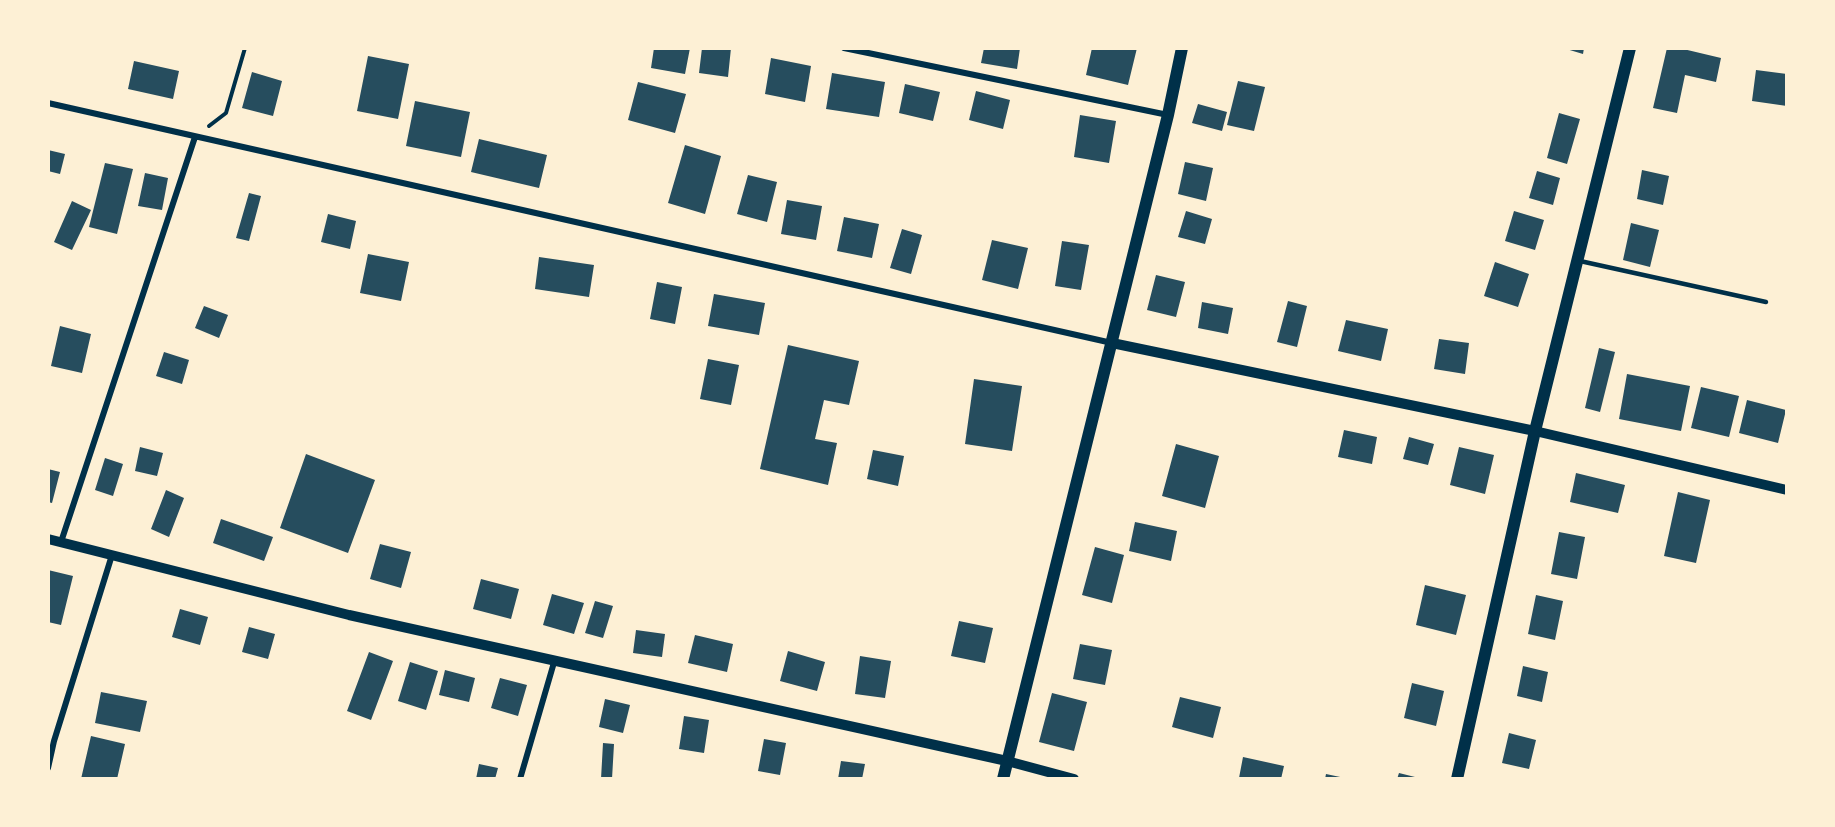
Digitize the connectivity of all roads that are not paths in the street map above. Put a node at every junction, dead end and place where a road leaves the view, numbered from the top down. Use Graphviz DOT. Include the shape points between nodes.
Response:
graph roads {
  1 [pos="844,48"];
  2 [pos="1182,48"];
  3 [pos="1630,48"];
  4 [pos="48,103"];
  5 [pos="1168,115"];
  6 [pos="195,136"];
  7 [pos="1577,261"];
  8 [pos="1766,302"];
  9 [pos="1112,343"];
  10 [pos="1534,431"];
  11 [pos="1787,490"];
  12 [pos="48,539"];
  13 [pos="61,542"];
  14 [pos="112,555"];
  15 [pos="555,659"];
  16 [pos="1007,761"];
  17 [pos="48,768"];
  18 [pos="520,779"];
  19 [pos="1003,779"];
  20 [pos="1074,779"];
  21 [pos="1457,779"];
  1 -- 5 [label="street"];
  2 -- 5 [label="main road"];
  3 -- 7 [label="main road"];
  4 -- 6 [label="street"];
  5 -- 9 [label="main road"];
  6 -- 9 [label="street"];
  6 -- 13 [label="street"];
  7 -- 8 [label="lane"];
  7 -- 10 [label="main road"];
  9 -- 10 [label="street"];
  9 -- 16 [label="main road"];
  10 -- 11 [label="street"];
  10 -- 21 [label="main road"];
  12 -- 13 [label="street"];
  13 -- 14 [label="street"];
  14 -- 15 [label="street" via="349,615"];
  14 -- 17 [label="street"];
  15 -- 16 [label="street"];
  15 -- 18 [label="street"];
  16 -- 19 [label="main road"];
  16 -- 20 [label="street"];
}
